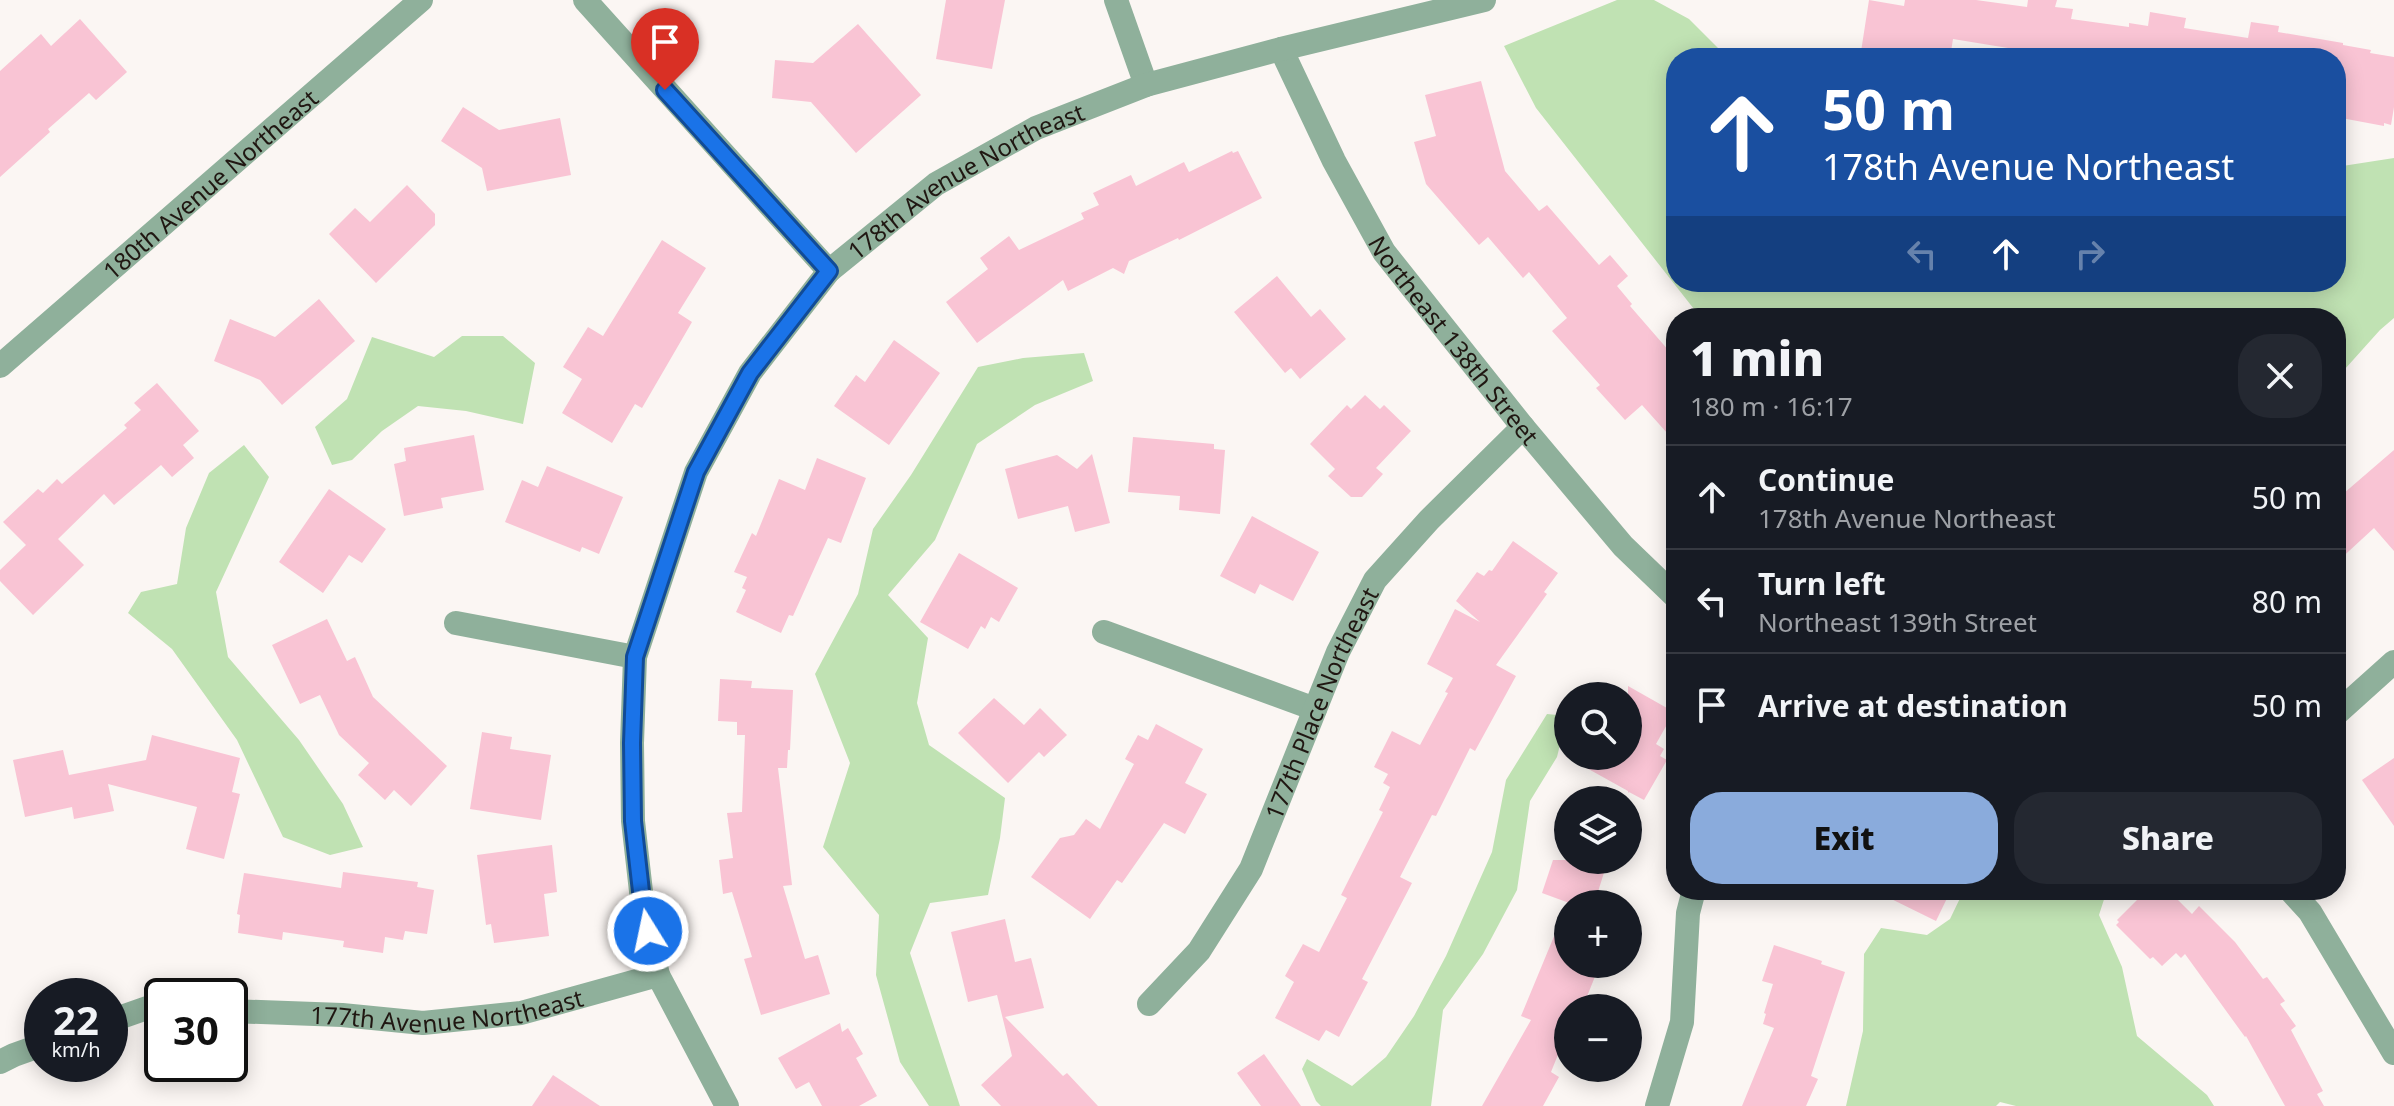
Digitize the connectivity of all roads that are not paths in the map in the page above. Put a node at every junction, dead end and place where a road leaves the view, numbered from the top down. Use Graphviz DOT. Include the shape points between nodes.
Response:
graph roads {
  1 [pos="421,0"];
  2 [pos="585,0"];
  3 [pos="1116,0"];
  4 [pos="1484,0"];
  5 [pos="1281,49"];
  6 [pos="1146,85"];
  7 [pos="829,271"];
  8 [pos="0,366"];
  9 [pos="1523,427"];
  10 [pos="1666,587"];
  11 [pos="456,623"];
  12 [pos="1104,632"];
  13 [pos="635,657"];
  14 [pos="2394,662"];
  15 [pos="2346,705"];
  16 [pos="1315,709"];
  17 [pos="1691,900"];
  18 [pos="2299,900"];
  19 [pos="658,975"];
  20 [pos="1149,1004"];
  21 [pos="248,1012"];
  22 [pos="24,1051"];
  23 [pos="2394,1053"];
  24 [pos="0,1062"];
  25 [pos="727,1106"];
  26 [pos="1657,1106"];
  1 -- 8 [label="street, 180th Avenue Northeast"];
  2 -- 7 [label="street"];
  3 -- 6 [label="street"];
  4 -- 5 [label="street, 178th Avenue Northeast"];
  5 -- 6 [label="street, 178th Avenue Northeast"];
  5 -- 9 [label="street, Northeast 138th Street" via="1384,252"];
  6 -- 7 [label="street, 178th Avenue Northeast" via="1036,128 936,184"];
  7 -- 13 [label="street, 178th Avenue Northeast" via="750,373 696,472"];
  9 -- 10 [label="street, Northeast 138th Street" via="1623,546"];
  9 -- 16 [label="street, 177th Place Northeast" via="1375,580"];
  11 -- 13 [label="street"];
  12 -- 16 [label="street"];
  13 -- 19 [label="street, 178th Avenue Northeast" via="633,821 643,909"];
  14 -- 15 [label="street"];
  16 -- 20 [label="street, 177th Place Northeast" via="1251,869 1199,951"];
  17 -- 26 [label="street" via="1682,1022"];
  18 -- 23 [label="street"];
  19 -- 21 [label="street, 177th Avenue Northeast" via="521,1013 423,1023"];
  19 -- 25 [label="street, 178th Avenue Northeast"];
  22 -- 24 [label="street"];
}
